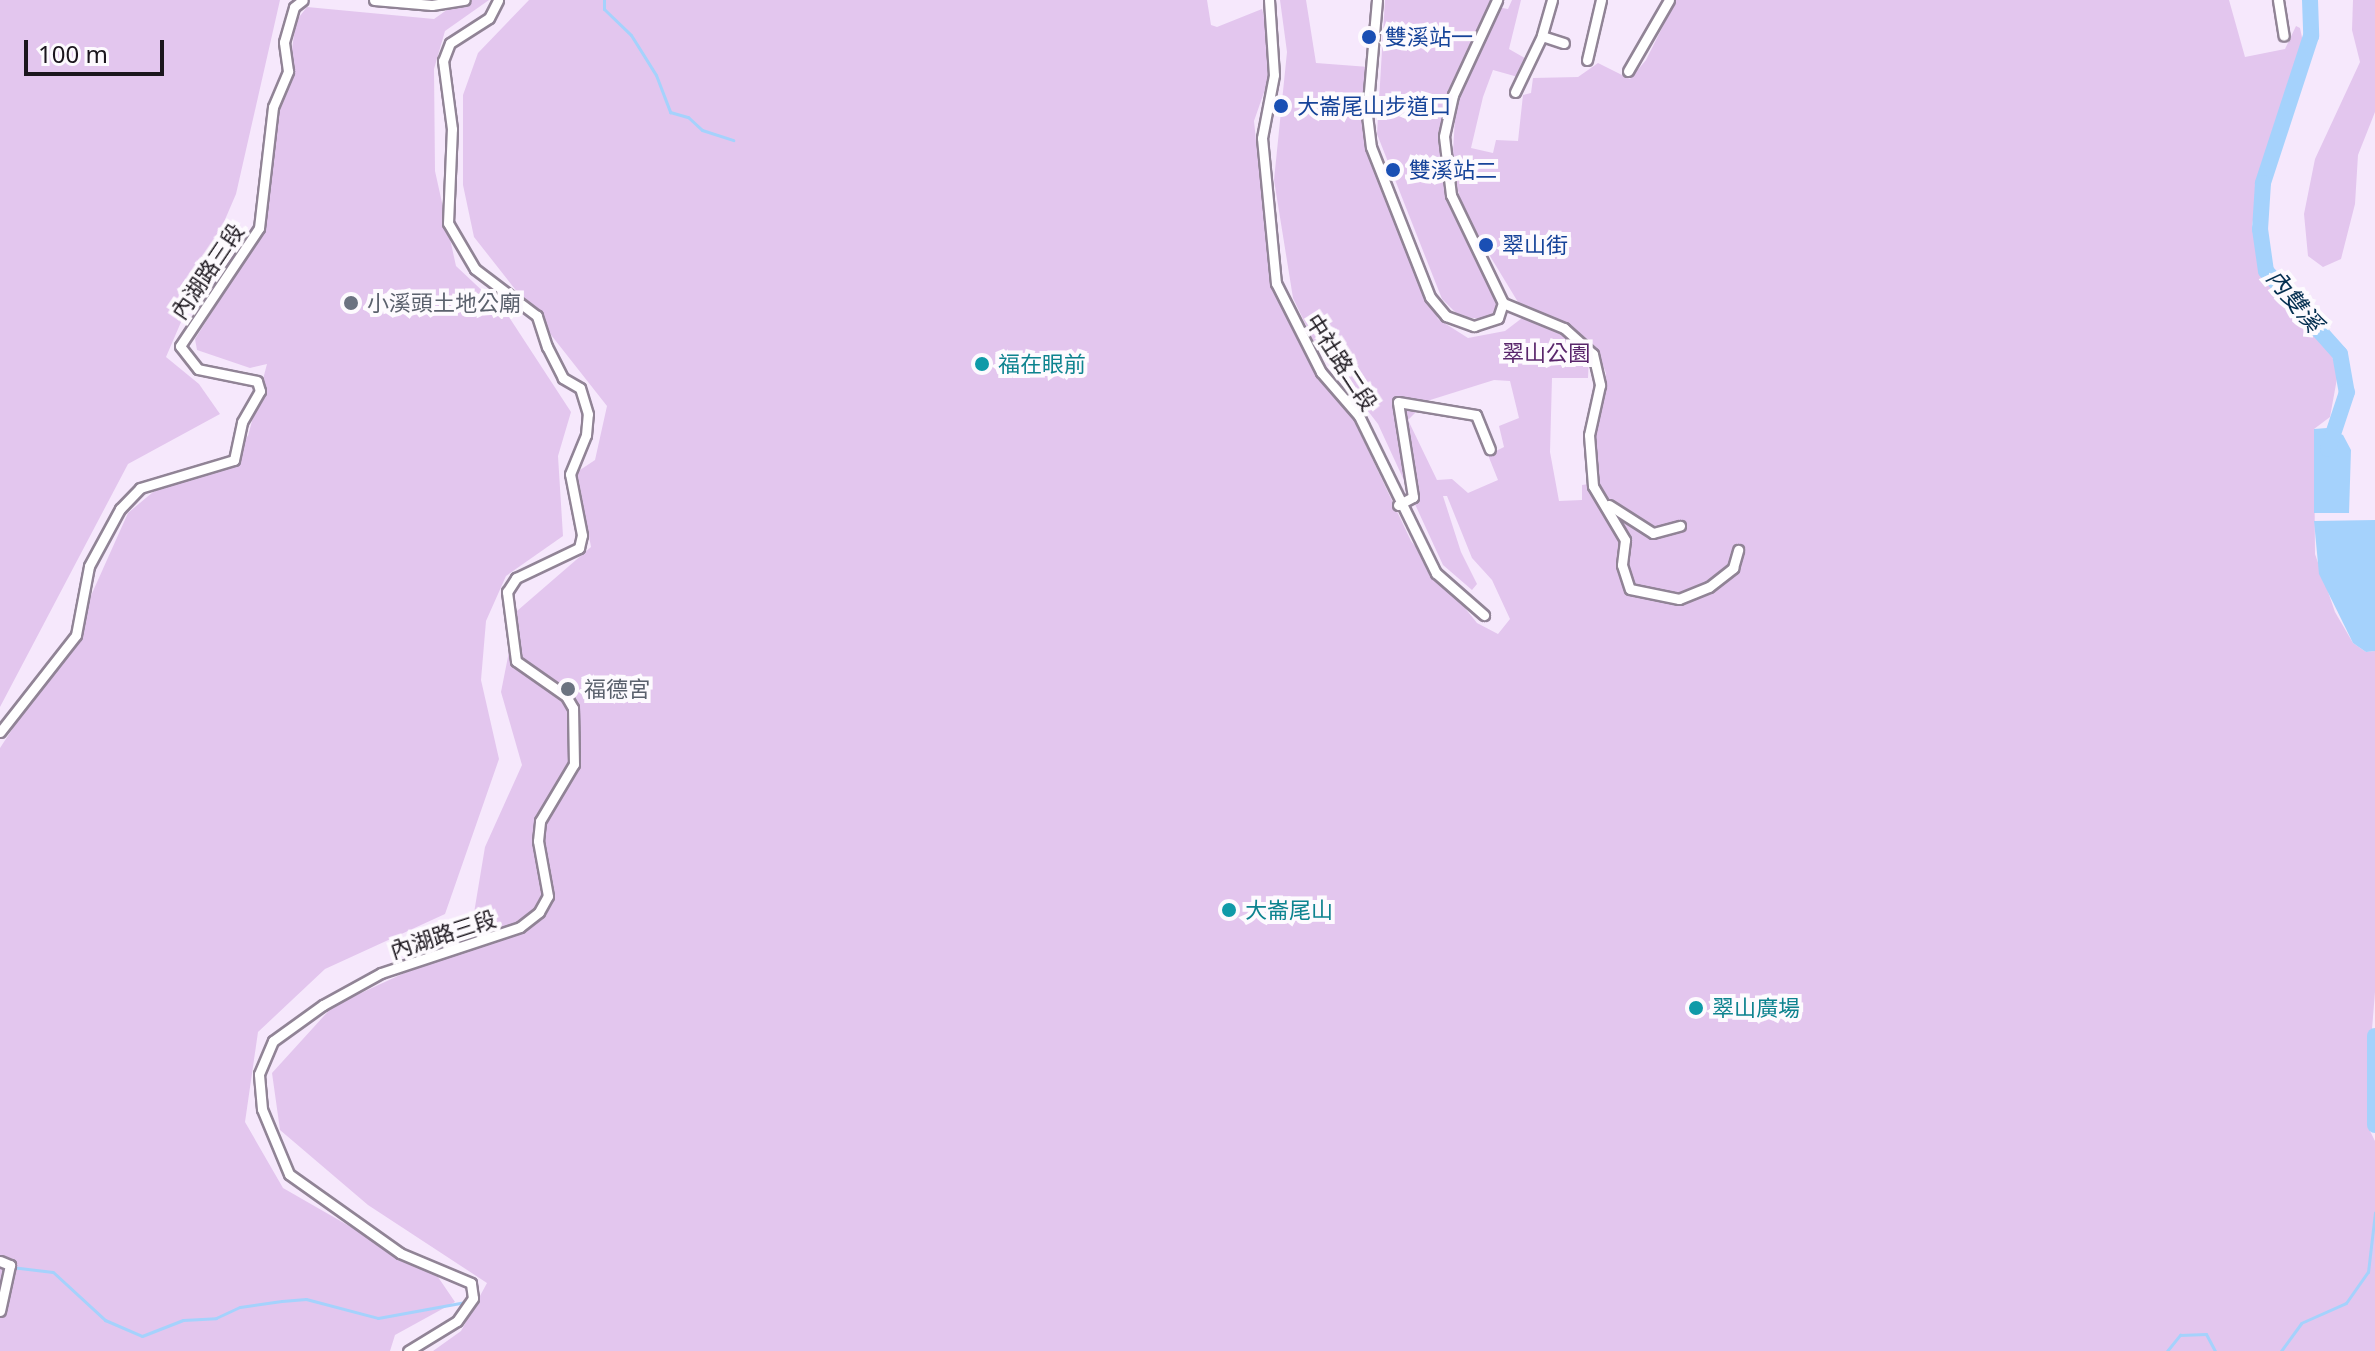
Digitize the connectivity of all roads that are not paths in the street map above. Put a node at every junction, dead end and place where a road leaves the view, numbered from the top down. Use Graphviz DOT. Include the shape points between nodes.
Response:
graph roads {
  1 [pos="303,0"];
  2 [pos="374,0"];
  3 [pos="465,0"];
  4 [pos="498,0"];
  5 [pos="1269,0"];
  6 [pos="1377,0"];
  7 [pos="1497,0"];
  8 [pos="1552,0"];
  9 [pos="1601,0"];
  10 [pos="1669,0"];
  11 [pos="2278,0"];
  12 [pos="1542,36"];
  13 [pos="2284,36"];
  14 [pos="1564,43"];
  15 [pos="1587,60"];
  16 [pos="1628,71"];
  17 [pos="1515,92"];
  18 [pos="1503,303"];
  19 [pos="1490,449"];
  20 [pos="1603,500"];
  21 [pos="1398,505"];
  22 [pos="1680,526"];
  23 [pos="1738,550"];
  24 [pos="1484,615"];
  25 [pos="0,732"];
  26 [pos="0,1261"];
  27 [pos="0,1311"];
  28 [pos="408,1351"];
  1 -- 25 [label="street, 內湖路三段" via="294,7 284,42 288,71 273,107 259,228 180,346 198,369 257,381 260,391 242,422 234,460 140,488 120,509 89,566 76,635"];
  2 -- 3 [label="street" via="432,5"];
  4 -- 28 [label="street, 內湖路三段" via="489,18 450,43 443,61 452,129 448,223 475,269 537,316 552,357 563,378 580,388 588,414 586,435 570,474 582,535 579,548 516,578 507,592 516,661 566,696 573,708 574,764 540,821 538,841 548,896 539,912 520,927 381,973 323,1005 273,1041 259,1074 262,1109 289,1174 400,1253 471,1283 473,1298 457,1321"];
  5 -- 21 [label="street, 中社路二段" via="1276,49 1262,138 1276,283 1321,372 1359,416"];
  6 -- 18 [label="street" via="1367,132 1430,297 1446,316 1474,326 1498,318"];
  7 -- 18 [label="street" via="1453,95 1444,151 1451,195"];
  8 -- 12 [label="street"];
  9 -- 15 [label="street"];
  10 -- 16 [label="street"];
  11 -- 13 [label="street"];
  12 -- 14 [label="street"];
  12 -- 17 [label="street"];
  18 -- 20 [label="street" via="1564,328 1593,354 1600,385 1589,435 1593,486"];
  19 -- 21 [label="street" via="1476,415 1398,402 1413,497"];
  20 -- 22 [label="street" via="1653,533"];
  20 -- 23 [label="street" via="1625,540 1622,565 1630,589 1679,599 1709,587 1733,568"];
  21 -- 24 [label="street, 中社路二段" via="1436,573"];
  26 -- 27 [label="street" via="10,1265"];
}
